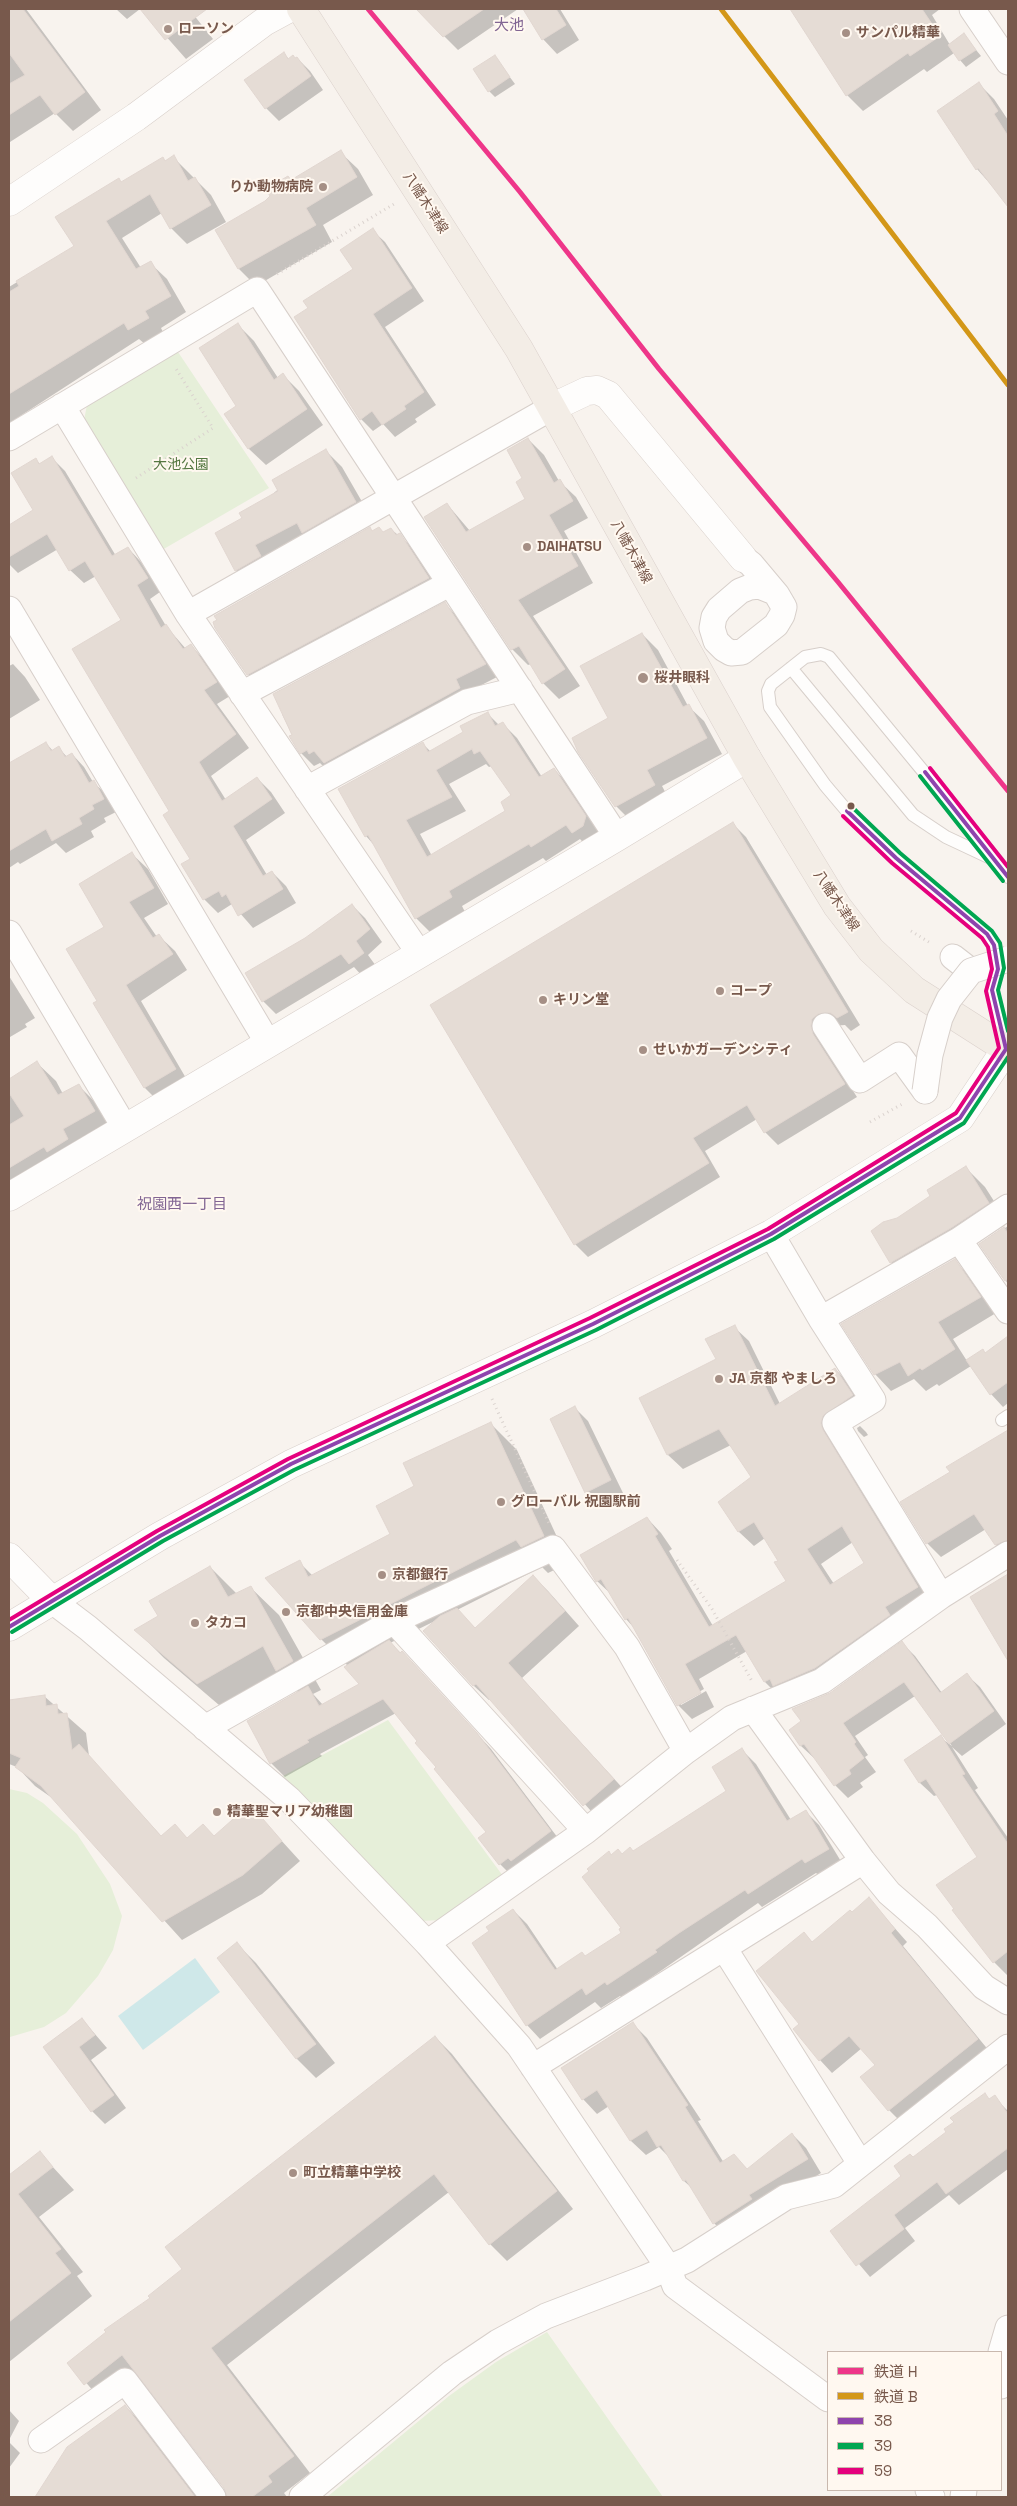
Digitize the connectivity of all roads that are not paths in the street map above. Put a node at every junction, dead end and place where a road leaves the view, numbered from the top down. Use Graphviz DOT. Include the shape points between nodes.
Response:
graph roads {
  1 [pos="288,9"];
  2 [pos="301,9"];
  3 [pos="972,9"];
  4 [pos="1007,58"];
  5 [pos="9,202"];
  6 [pos="62,406"];
  7 [pos="551,408"];
  8 [pos="9,438"];
  9 [pos="393,498"];
  10 [pos="743,558"];
  11 [pos="449,584"];
  12 [pos="740,591"];
  13 [pos="774,592"];
  14 [pos="9,609"];
  15 [pos="188,614"];
  16 [pos="16,640"];
  17 [pos="792,668"];
  18 [pos="520,689"];
  19 [pos="242,694"];
  20 [pos="747,758"];
  21 [pos="306,788"];
  22 [pos="617,837"];
  23 [pos="998,862"];
  24 [pos="1008,877"];
  25 [pos="9,933"];
  26 [pos="419,953"];
  27 [pos="1008,959"];
  28 [pos="825,1026"];
  29 [pos="268,1044"];
  30 [pos="1008,1048"];
  31 [pos="125,1128"];
  32 [pos="9,1197"];
  33 [pos="1008,1208"];
  34 [pos="771,1234"];
  35 [pos="959,1240"];
  36 [pos="1008,1311"];
  37 [pos="821,1319"];
  38 [pos="1008,1554"];
  39 [pos="9,1557"];
  40 [pos="941,1596"];
  41 [pos="51,1600"];
  42 [pos="394,1622"];
  43 [pos="9,1627"];
  44 [pos="758,1706"];
  45 [pos="205,1728"];
  46 [pos="686,1751"];
  47 [pos="586,1831"];
  48 [pos="863,1861"];
  49 [pos="427,1943"];
  50 [pos="724,1948"];
  51 [pos="1008,2002"];
  52 [pos="1008,2047"];
  53 [pos="533,2067"];
  54 [pos="860,2164"];
  55 [pos="668,2267"];
  56 [pos="1008,2328"];
  57 [pos="1001,2351"];
  58 [pos="1002,2363"];
  59 [pos="1004,2386"];
  60 [pos="827,2398"];
  61 [pos="42,2440"];
  62 [pos="212,2497"];
  63 [pos="302,2497"];
  1 -- 5 [label="street" via="264,22 136,117"];
  2 -- 7 [label="main road, 八幡木津線" via="519,350"];
  3 -- 4 [label="street"];
  6 -- 8 [label="street"];
  6 -- 9 [label="street" via="257,290"];
  6 -- 15 [label="street"];
  7 -- 9 [label="street"];
  7 -- 10 [label="street" via="587,391 597,390 608,395"];
  7 -- 20 [label="main road, 八幡木津線"];
  9 -- 11 [label="street"];
  9 -- 15 [label="street"];
  10 -- 12 [label="street"];
  10 -- 13 [label="street"];
  11 -- 18 [label="street"];
  11 -- 19 [label="street"];
  12 -- 13 [label="street" via="759,586"];
  12 -- 13 [label="street" via="720,609 712,628 716,641 731,653 742,652 776,624 784,607"];
  14 -- 16 [label="street"];
  15 -- 19 [label="street"];
  16 -- 29 [label="street"];
  17 -- 23 [label="lane" via="913,815 946,837"];
  17 -- 23 [label="lane" via="812,654 821,654 836,663"];
  17 -- 30 [label="lane" via="771,684 770,707 824,785 896,858 987,934 994,945 998,969 992,990"];
  18 -- 21 [label="street" via="467,702"];
  18 -- 22 [label="street"];
  19 -- 21 [label="street"];
  20 -- 22 [label="street"];
  20 -- 30 [label="main road, 八幡木津線" via="837,906 871,950 914,990"];
  21 -- 26 [label="street"];
  22 -- 26 [label="street"];
  23 -- 24 [label="lane"];
  25 -- 31 [label="street"];
  26 -- 29 [label="street"];
  27 -- 28 [label="street, bridge" via="962,964 949,999 931,1028 925,1091 899,1055 860,1080"];
  29 -- 31 [label="street"];
  30 -- 34 [label="street" via="960,1118"];
  31 -- 32 [label="street"];
  33 -- 35 [label="street"];
  34 -- 37 [label="street"];
  34 -- 41 [label="street" via="593,1324 291,1464"];
  35 -- 36 [label="street"];
  35 -- 37 [label="street"];
  37 -- 40 [label="street" via="873,1400 835,1423"];
  38 -- 40 [label="street"];
  39 -- 41 [label="street"];
  40 -- 44 [label="street" via="822,1681"];
  41 -- 43 [label="street"];
  41 -- 45 [label="street"];
  42 -- 45 [label="street"];
  42 -- 46 [label="street" via="553,1548 627,1647"];
  42 -- 47 [label="street"];
  44 -- 46 [label="street" via="732,1718"];
  44 -- 48 [label="street"];
  45 -- 49 [label="street" via="289,1799"];
  46 -- 47 [label="street"];
  47 -- 49 [label="street"];
  48 -- 50 [label="street"];
  48 -- 51 [label="street" via="889,1893 927,1926 984,1987"];
  49 -- 53 [label="street" via="519,2046"];
  50 -- 53 [label="street"];
  50 -- 54 [label="street"];
  52 -- 54 [label="street"];
  53 -- 55 [label="street"];
  54 -- 55 [label="street" via="834,2185 786,2197 687,2260"];
  55 -- 60 [label="street" via="675,2286"];
  55 -- 63 [label="street" via="546,2316 498,2342 446,2378"];
  56 -- 57 [label="street"];
  58 -- 59 [label="street"];
  61 -- 62 [label="street" via="125,2381"];
}
